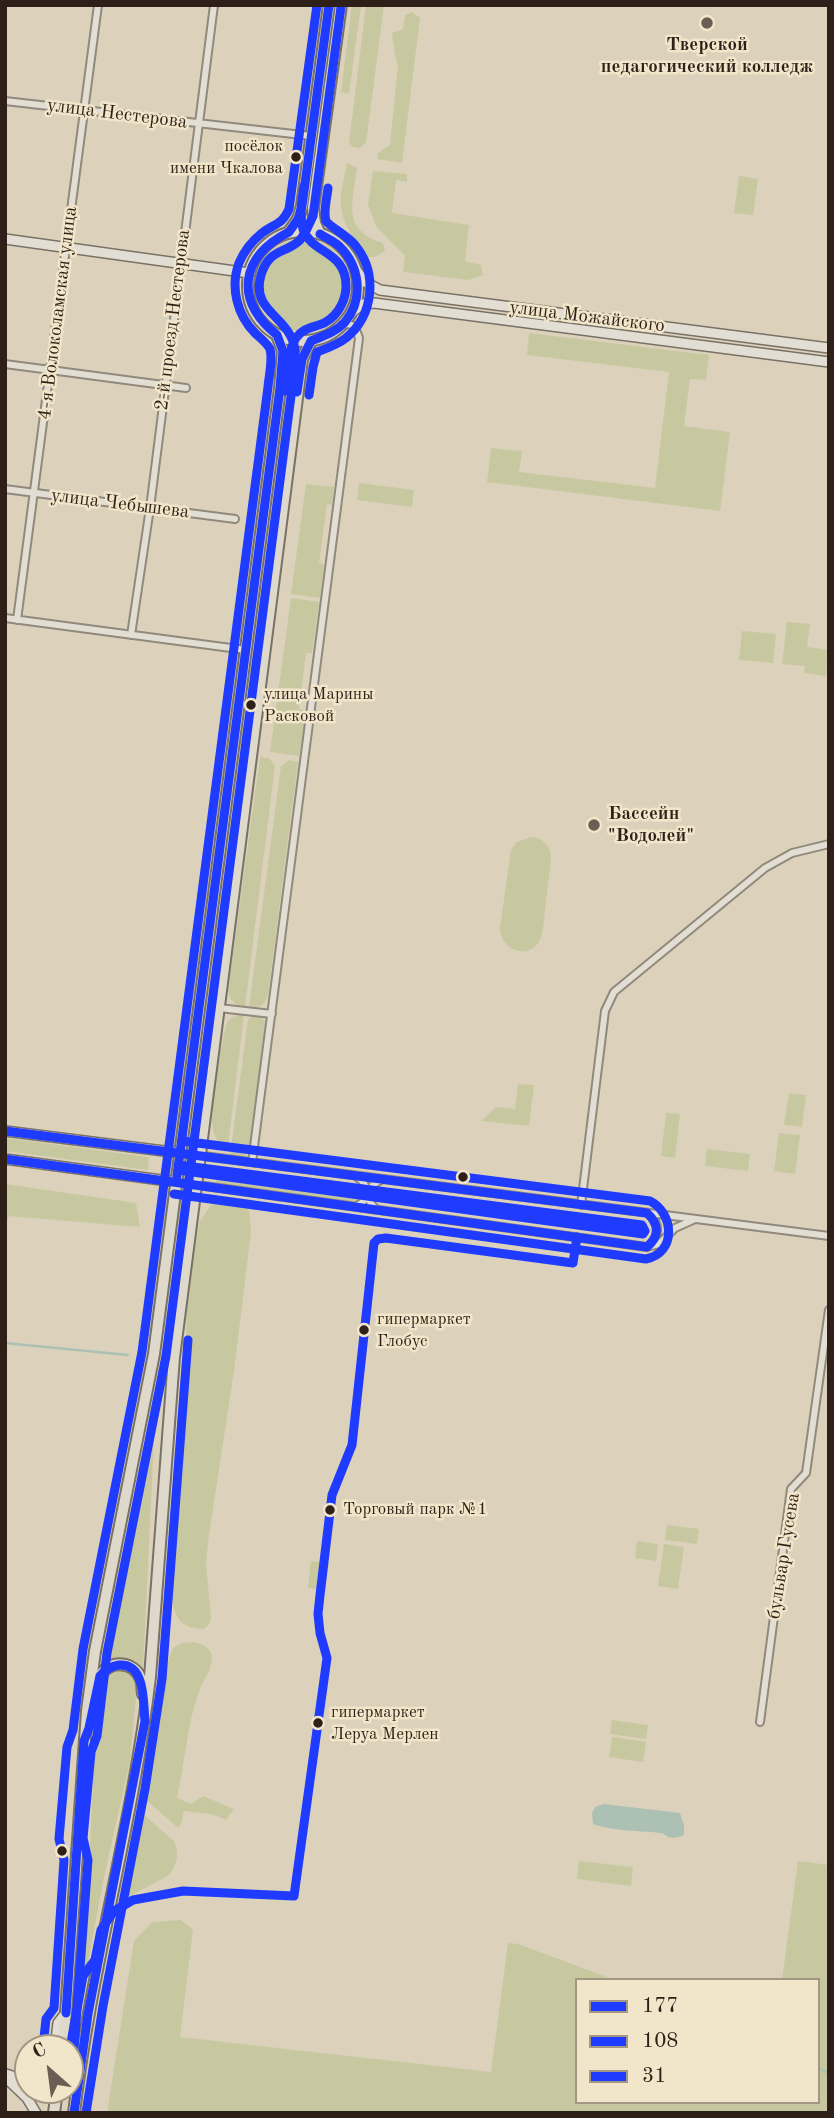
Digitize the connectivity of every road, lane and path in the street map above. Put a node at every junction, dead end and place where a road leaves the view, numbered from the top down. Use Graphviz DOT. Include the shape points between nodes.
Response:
graph roads {
  1 [pos="98,5"];
  2 [pos="214,5"];
  3 [pos="328,5"];
  4 [pos="341,5"];
  5 [pos="5,101"];
  6 [pos="83,108"];
  7 [pos="198,124"];
  8 [pos="311,136"];
  9 [pos="289,232"];
  10 [pos="320,234"];
  11 [pos="5,239"];
  12 [pos="67,247"];
  13 [pos="181,263"];
  14 [pos="355,268"];
  15 [pos="249,273"];
  16 [pos="352,312"];
  17 [pos="342,325"];
  18 [pos="277,335"];
  19 [pos="311,341"];
  20 [pos="829,348"];
  21 [pos="829,362"];
  22 [pos="5,364"];
  23 [pos="50,370"];
  24 [pos="164,385"];
  25 [pos="186,388"];
  26 [pos="5,489"];
  27 [pos="35,493"];
  28 [pos="150,508"];
  29 [pos="235,519"];
  30 [pos="5,618"];
  31 [pos="17,620"];
  32 [pos="131,635"];
  33 [pos="246,650"];
  34 [pos="829,844"];
  35 [pos="217,1008"];
  36 [pos="272,1014"];
  37 [pos="5,1131"];
  38 [pos="180,1153"];
  39 [pos="199,1156"];
  40 [pos="5,1159"];
  41 [pos="252,1162"];
  42 [pos="355,1176"];
  43 [pos="385,1180"];
  44 [pos="176,1182"];
  45 [pos="195,1185"];
  46 [pos="581,1205"];
  47 [pos="355,1207"];
  48 [pos="378,1210"];
  49 [pos="647,1213"];
  50 [pos="696,1219"];
  51 [pos="829,1236"];
  52 [pos="647,1247"];
  53 [pos="829,1310"];
  54 [pos="145,1721"];
  55 [pos="760,1722"];
  56 [pos="84,1737"];
  57 [pos="66,2013"];
  58 [pos="57,2034"];
  59 [pos="64,2034"];
  60 [pos="5,2075"];
  61 [pos="36,2113"];
  62 [pos="75,2113"];
  1 -- 6 [label="street, 4-я Волоколамская улица"];
  2 -- 7 [label="street, 2-й проезд Нестерова"];
  3 -- 8 [label="main road"];
  4 -- 10 [label="main road" via="313,208"];
  5 -- 6 [label="street, улица Нестерова"];
  6 -- 7 [label="street, улица Нестерова"];
  6 -- 12 [label="street, 4-я Волоколамская улица"];
  7 -- 8 [label="street, улица Нестерова"];
  7 -- 13 [label="street, 2-й проезд Нестерова"];
  8 -- 9 [label="main road" via="302,209"];
  9 -- 10 [label="main road"];
  9 -- 15 [label="main road" via="266,245"];
  10 -- 14 [label="main road" via="344,249"];
  11 -- 12 [label="main road"];
  12 -- 13 [label="main road"];
  12 -- 23 [label="street, 4-я Волоколамская улица"];
  13 -- 15 [label="main road"];
  13 -- 24 [label="street, 2-й проезд Нестерова"];
  14 -- 16 [label="main road" via="358,290"];
  14 -- 20 [label="main road, улица Можайского" via="365,282 380,290"];
  15 -- 18 [label="main road" via="251,306"];
  16 -- 17 [label="main road"];
  16 -- 21 [label="main road, улица Можайского" via="363,304 377,303"];
  17 -- 19 [label="main road"];
  17 -- 36 [label="street" via="358,331 357,358"];
  18 -- 19 [label="main road"];
  18 -- 33 [label="main road" via="282,367"];
  19 -- 35 [label="main road" via="303,354 299,379"];
  22 -- 23 [label="street"];
  23 -- 24 [label="street"];
  23 -- 27 [label="street, 4-я Волоколамская улица"];
  24 -- 25 [label="street"];
  24 -- 28 [label="street, 2-й проезд Нестерова"];
  26 -- 27 [label="street, улица Чебышева"];
  27 -- 28 [label="street, улица Чебышева"];
  27 -- 31 [label="street, 4-я Волоколамская улица"];
  28 -- 29 [label="street, улица Чебышева"];
  28 -- 32 [label="street, 2-й проезд Нестерова"];
  30 -- 31 [label="street"];
  31 -- 32 [label="street"];
  32 -- 33 [label="street"];
  33 -- 38 [label="main road"];
  34 -- 46 [label="street" via="792,853 765,868 612,994 605,1011"];
  35 -- 36 [label="street"];
  35 -- 39 [label="main road"];
  36 -- 41 [label="street"];
  37 -- 38 [label="main road"];
  38 -- 39 [label="street"];
  38 -- 44 [label="main road"];
  39 -- 41 [label="street"];
  39 -- 45 [label="main road"];
  40 -- 44 [label="main road"];
  41 -- 42 [label="street"];
  42 -- 43 [label="street"];
  42 -- 47 [label="street" via="363,1180 367,1191"];
  43 -- 46 [label="street"];
  43 -- 48 [label="street" via="375,1182 369,1192 370,1203"];
  44 -- 45 [label="street"];
  44 -- 56 [label="main road" via="154,1354 95,1651"];
  45 -- 47 [label="street"];
  45 -- 54 [label="main road" via="174,1357"];
  46 -- 49 [label="street"];
  47 -- 48 [label="street"];
  48 -- 52 [label="street"];
  49 -- 50 [label="street"];
  49 -- 52 [label="street" via="658,1229"];
  50 -- 51 [label="street"];
  50 -- 52 [label="street"];
  53 -- 55 [label="street, бульвар Гусева" via="806,1473 791,1489"];
  54 -- 56 [label="main road" via="138,1674 126,1665 111,1666 99,1679"];
  54 -- 62 [label="main road" via="88,2014"];
  56 -- 57 [label="main road"];
  57 -- 58 [label="main road"];
  57 -- 59 [label="main road"];
  60 -- 61 [label="main road"];
}
